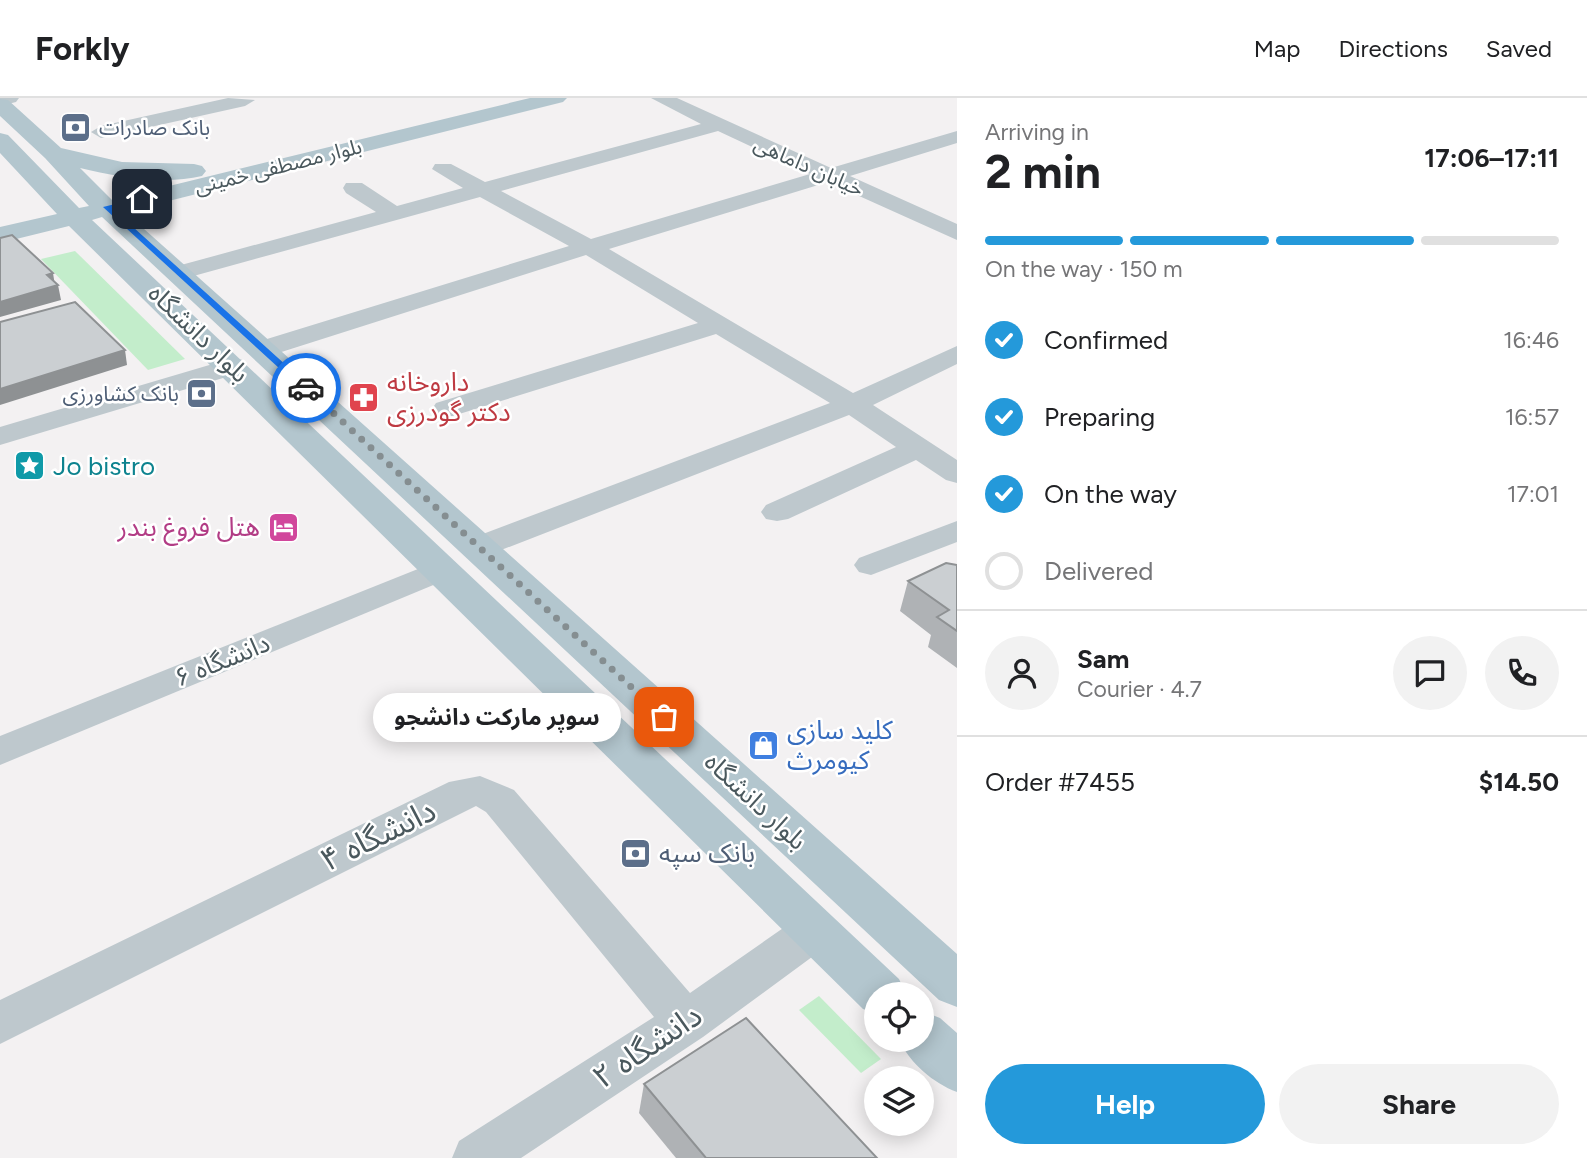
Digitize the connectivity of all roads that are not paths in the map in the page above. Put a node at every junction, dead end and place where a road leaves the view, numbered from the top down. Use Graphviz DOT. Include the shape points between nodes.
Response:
graph roads {
  1 [pos="9,98"];
  2 [pos="511,98"];
  3 [pos="556,98"];
  4 [pos="661,98"];
  5 [pos="244,99"];
  6 [pos="0,102"];
  7 [pos="719,125"];
  8 [pos="101,132"];
  9 [pos="957,137"];
  10 [pos="0,140"];
  11 [pos="41,160"];
  12 [pos="443,169"];
  13 [pos="830,176"];
  14 [pos="198,178"];
  15 [pos="354,188"];
  16 [pos="486,191"];
  17 [pos="84,206"];
  18 [pos="396,215"];
  19 [pos="0,219"];
  20 [pos="957,233"];
  21 [pos="0,236"];
  22 [pos="589,247"];
  23 [pos="117,255"];
  24 [pos="174,268"];
  25 [pos="718,325"];
  26 [pos="957,354"];
  27 [pos="248,358"];
  28 [pos="852,404"];
  29 [pos="446,410"];
  30 [pos="0,436"];
  31 [pos="918,448"];
  32 [pos="957,474"];
  33 [pos="777,512"];
  34 [pos="957,531"];
  35 [pos="479,547"];
  36 [pos="871,565"];
  37 [pos="443,569"];
  38 [pos="0,751"];
  39 [pos="815,930"];
  40 [pos="869,982"];
  41 [pos="957,985"];
  42 [pos="686,1022"];
  43 [pos="0,1023"];
  44 [pos="934,1046"];
  45 [pos="957,1068"];
  46 [pos="477,1158"];
  1 -- 6 [label="street"];
  2 -- 14 [label="main road, بلوار مصطفی خمینی"];
  3 -- 14 [label="main road, بلوار مصطفی خمینی"];
  4 -- 7 [label="street, خیابان داماهی"];
  5 -- 8 [label="street"];
  6 -- 11 [label="main road, بلوار دانشگاه"];
  7 -- 13 [label="street, خیابان داماهی"];
  7 -- 16 [label="street"];
  9 -- 13 [label="street"];
  10 -- 11 [label="main road, بلوار دانشگاه"];
  11 -- 14 [label="main road"];
  11 -- 17 [label="main road, بلوار دانشگاه"];
  11 -- 19 [label="main road" via="34,195"];
  12 -- 16 [label="street"];
  13 -- 20 [label="street, خیابان داماهی"];
  13 -- 22 [label="street"];
  14 -- 17 [label="main road, بلوار مصطفی خمینی"];
  14 -- 24 [label="main road" via="156,219"];
  15 -- 18 [label="street"];
  16 -- 18 [label="street"];
  16 -- 22 [label="street"];
  17 -- 19 [label="main road, بلوار مصطفی خمینی"];
  17 -- 21 [label="main road, بلوار مصطفی خمینی"];
  17 -- 23 [label="main road, بلوار دانشگاه"];
  17 -- 24 [label="main road, بلوار دانشگاه"];
  18 -- 24 [label="street"];
  21 -- 23 [label="main road" via="64,240"];
  22 -- 25 [label="street"];
  22 -- 27 [label="street"];
  23 -- 27 [label="main road, بلوار دانشگاه"];
  24 -- 27 [label="main road, بلوار دانشگاه"];
  25 -- 28 [label="street"];
  25 -- 29 [label="street"];
  26 -- 28 [label="street"];
  27 -- 30 [label="street"];
  27 -- 35 [label="main road, بلوار دانشگاه"];
  27 -- 37 [label="main road, بلوار دانشگاه"];
  28 -- 31 [label="street"];
  28 -- 35 [label="street"];
  31 -- 32 [label="street"];
  31 -- 33 [label="street"];
  34 -- 36 [label="street"];
  35 -- 41 [label="main road, بلوار دانشگاه"];
  37 -- 38 [label="street, دانشگاه ۶"];
  37 -- 39 [label="main road, بلوار دانشگاه"];
  39 -- 40 [label="main road, بلوار دانشگاه"];
  39 -- 42 [label="street, دانشگاه ۲"];
  42 -- 43 [label="street, دانشگاه ۴" via="500,802 480,791 463,793"];
  42 -- 46 [label="street, دانشگاه ۲"];
  44 -- 45 [label="main road"];
}
